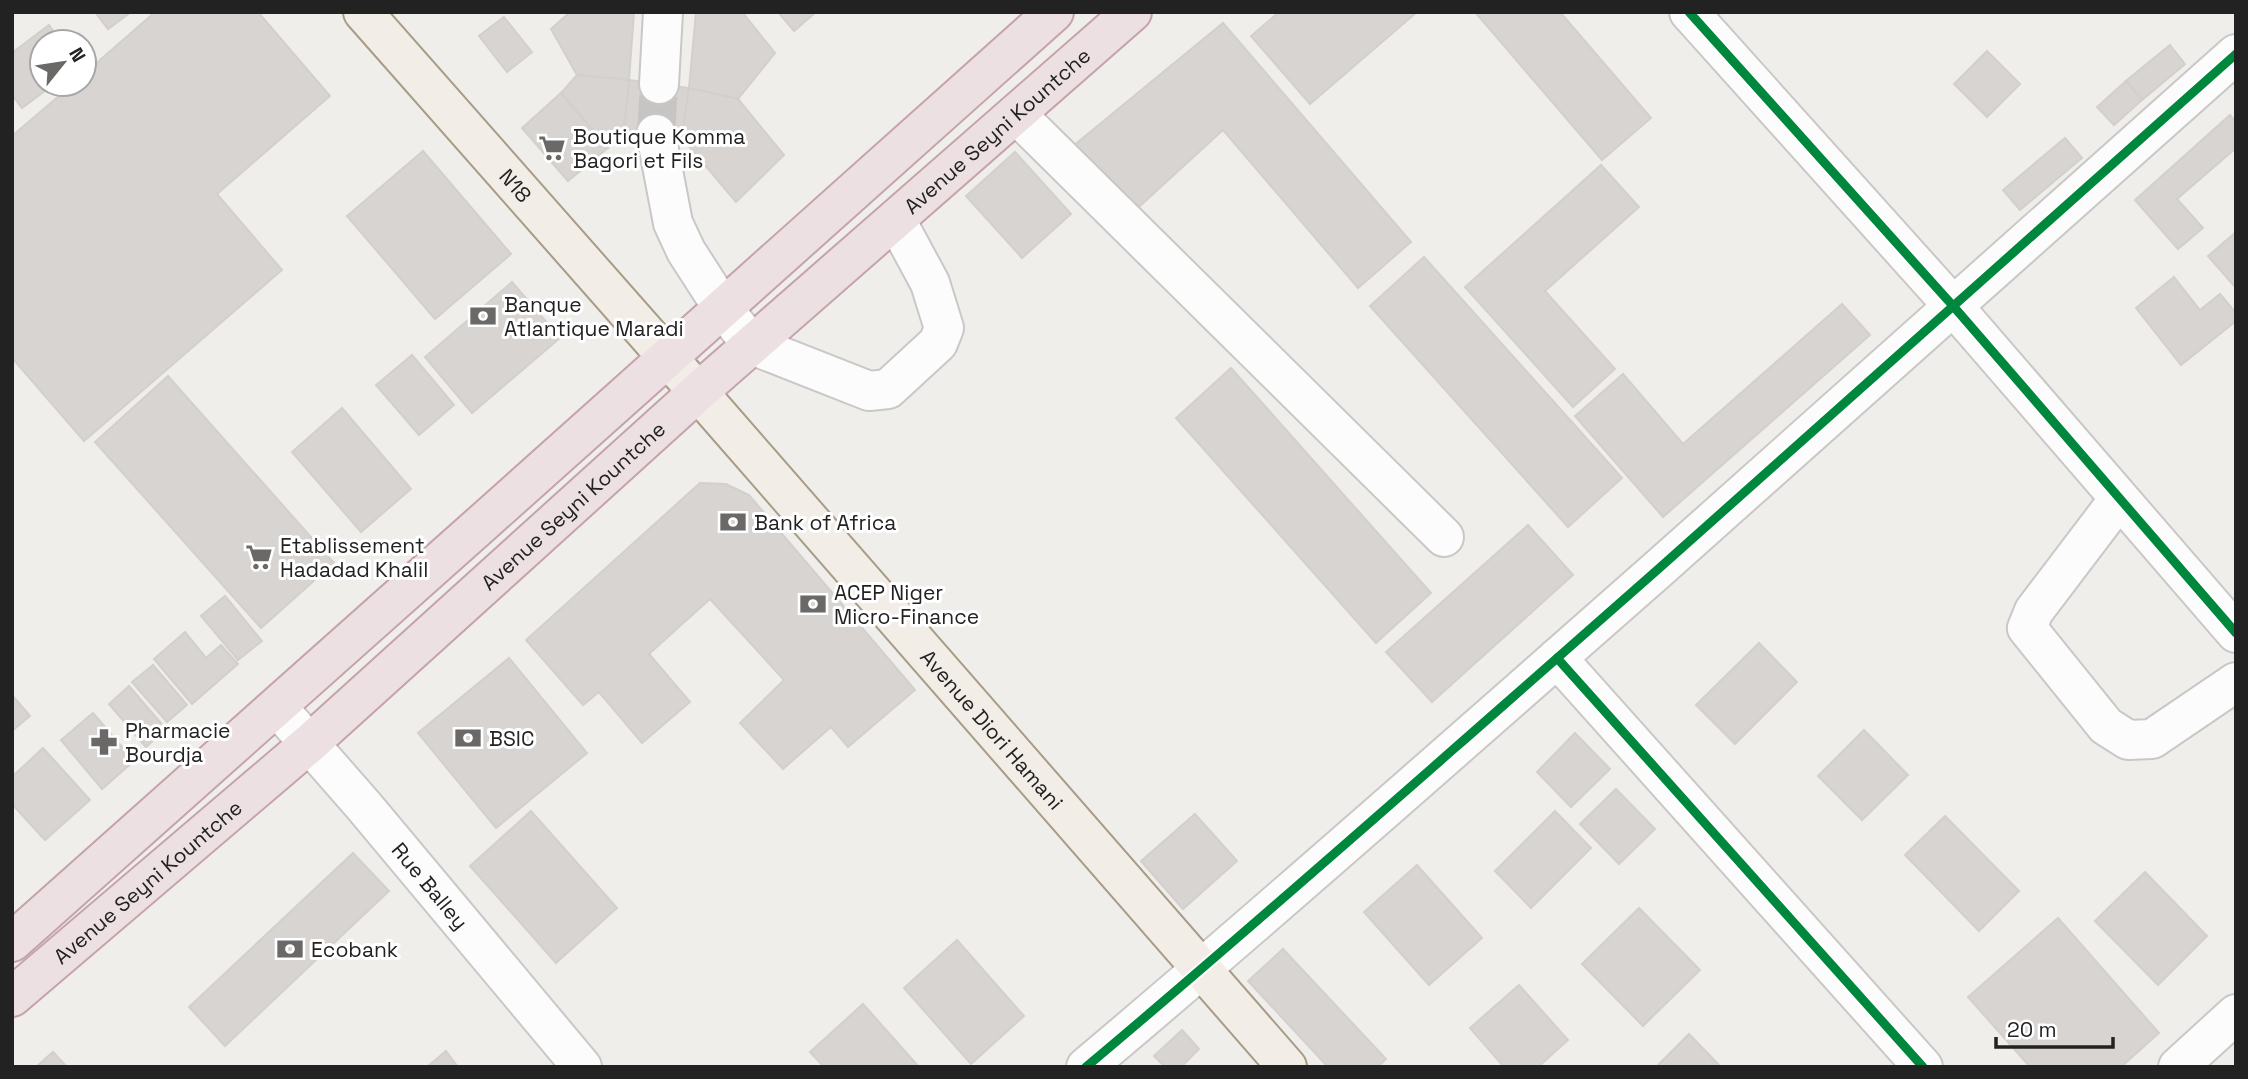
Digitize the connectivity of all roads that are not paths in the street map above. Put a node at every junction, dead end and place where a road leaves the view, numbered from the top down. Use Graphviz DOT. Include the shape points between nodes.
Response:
graph roads {
  1 [pos="363,12"];
  2 [pos="663,12"];
  3 [pos="1054,12"];
  4 [pos="1132,12"];
  5 [pos="1689,12"];
  6 [pos="2236,54"];
  7 [pos="659,84"];
  8 [pos="1016,114"];
  9 [pos="656,134"];
  10 [pos="895,220"];
  11 [pos="722,307"];
  12 [pos="1954,307"];
  13 [pos="752,345"];
  14 [pos="667,358"];
  15 [pos="698,392"];
  16 [pos="2119,499"];
  17 [pos="1444,537"];
  18 [pos="2236,632"];
  19 [pos="1558,658"];
  20 [pos="2236,682"];
  21 [pos="278,708"];
  22 [pos="310,743"];
  23 [pos="17,938"];
  24 [pos="51,965"];
  25 [pos="1202,970"];
  26 [pos="12,997"];
  27 [pos="2236,1014"];
  28 [pos="582,1067"];
  29 [pos="1086,1067"];
  30 [pos="1287,1067"];
  31 [pos="1923,1067"];
  32 [pos="2178,1067"];
  1 -- 14 [label="main road, N18"];
  2 -- 7 [label="street"];
  3 -- 11 [label="highway, Avenue Seyni Kountche"];
  4 -- 8 [label="highway, Avenue Seyni Kountche"];
  5 -- 12 [label="street"];
  6 -- 12 [label="street"];
  8 -- 10 [label="highway, Avenue Seyni Kountche"];
  8 -- 17 [label="street"];
  9 -- 11 [label="street" via="673,223"];
  10 -- 13 [label="highway, Avenue Seyni Kountche"];
  10 -- 13 [label="street" via="930,283 944,328 938,343 888,389 869,391"];
  11 -- 13 [label="street"];
  11 -- 14 [label="highway, Avenue Seyni Kountche"];
  12 -- 16 [label="street"];
  12 -- 19 [label="street"];
  13 -- 15 [label="highway, Avenue Seyni Kountche"];
  14 -- 15 [label="main road, N18"];
  14 -- 21 [label="highway, Avenue Seyni Kountche"];
  15 -- 22 [label="highway, Avenue Seyni Kountche"];
  15 -- 25 [label="main road, Avenue Diori Hamani"];
  16 -- 18 [label="street"];
  16 -- 20 [label="street" via="2034,611 2027,628 2106,726 2129,740 2152,738"];
  19 -- 25 [label="street"];
  19 -- 31 [label="street"];
  21 -- 22 [label="street, Rue Balley"];
  21 -- 23 [label="highway, Avenue Seyni Kountche"];
  22 -- 24 [label="highway, Avenue Seyni Kountche"];
  22 -- 28 [label="street, Rue Balley"];
  23 -- 24 [label="highway"];
  24 -- 26 [label="highway, Avenue Seyni Kountche"];
  25 -- 29 [label="street"];
  25 -- 30 [label="main road, Avenue Diori Hamani"];
  27 -- 32 [label="street"];
}
